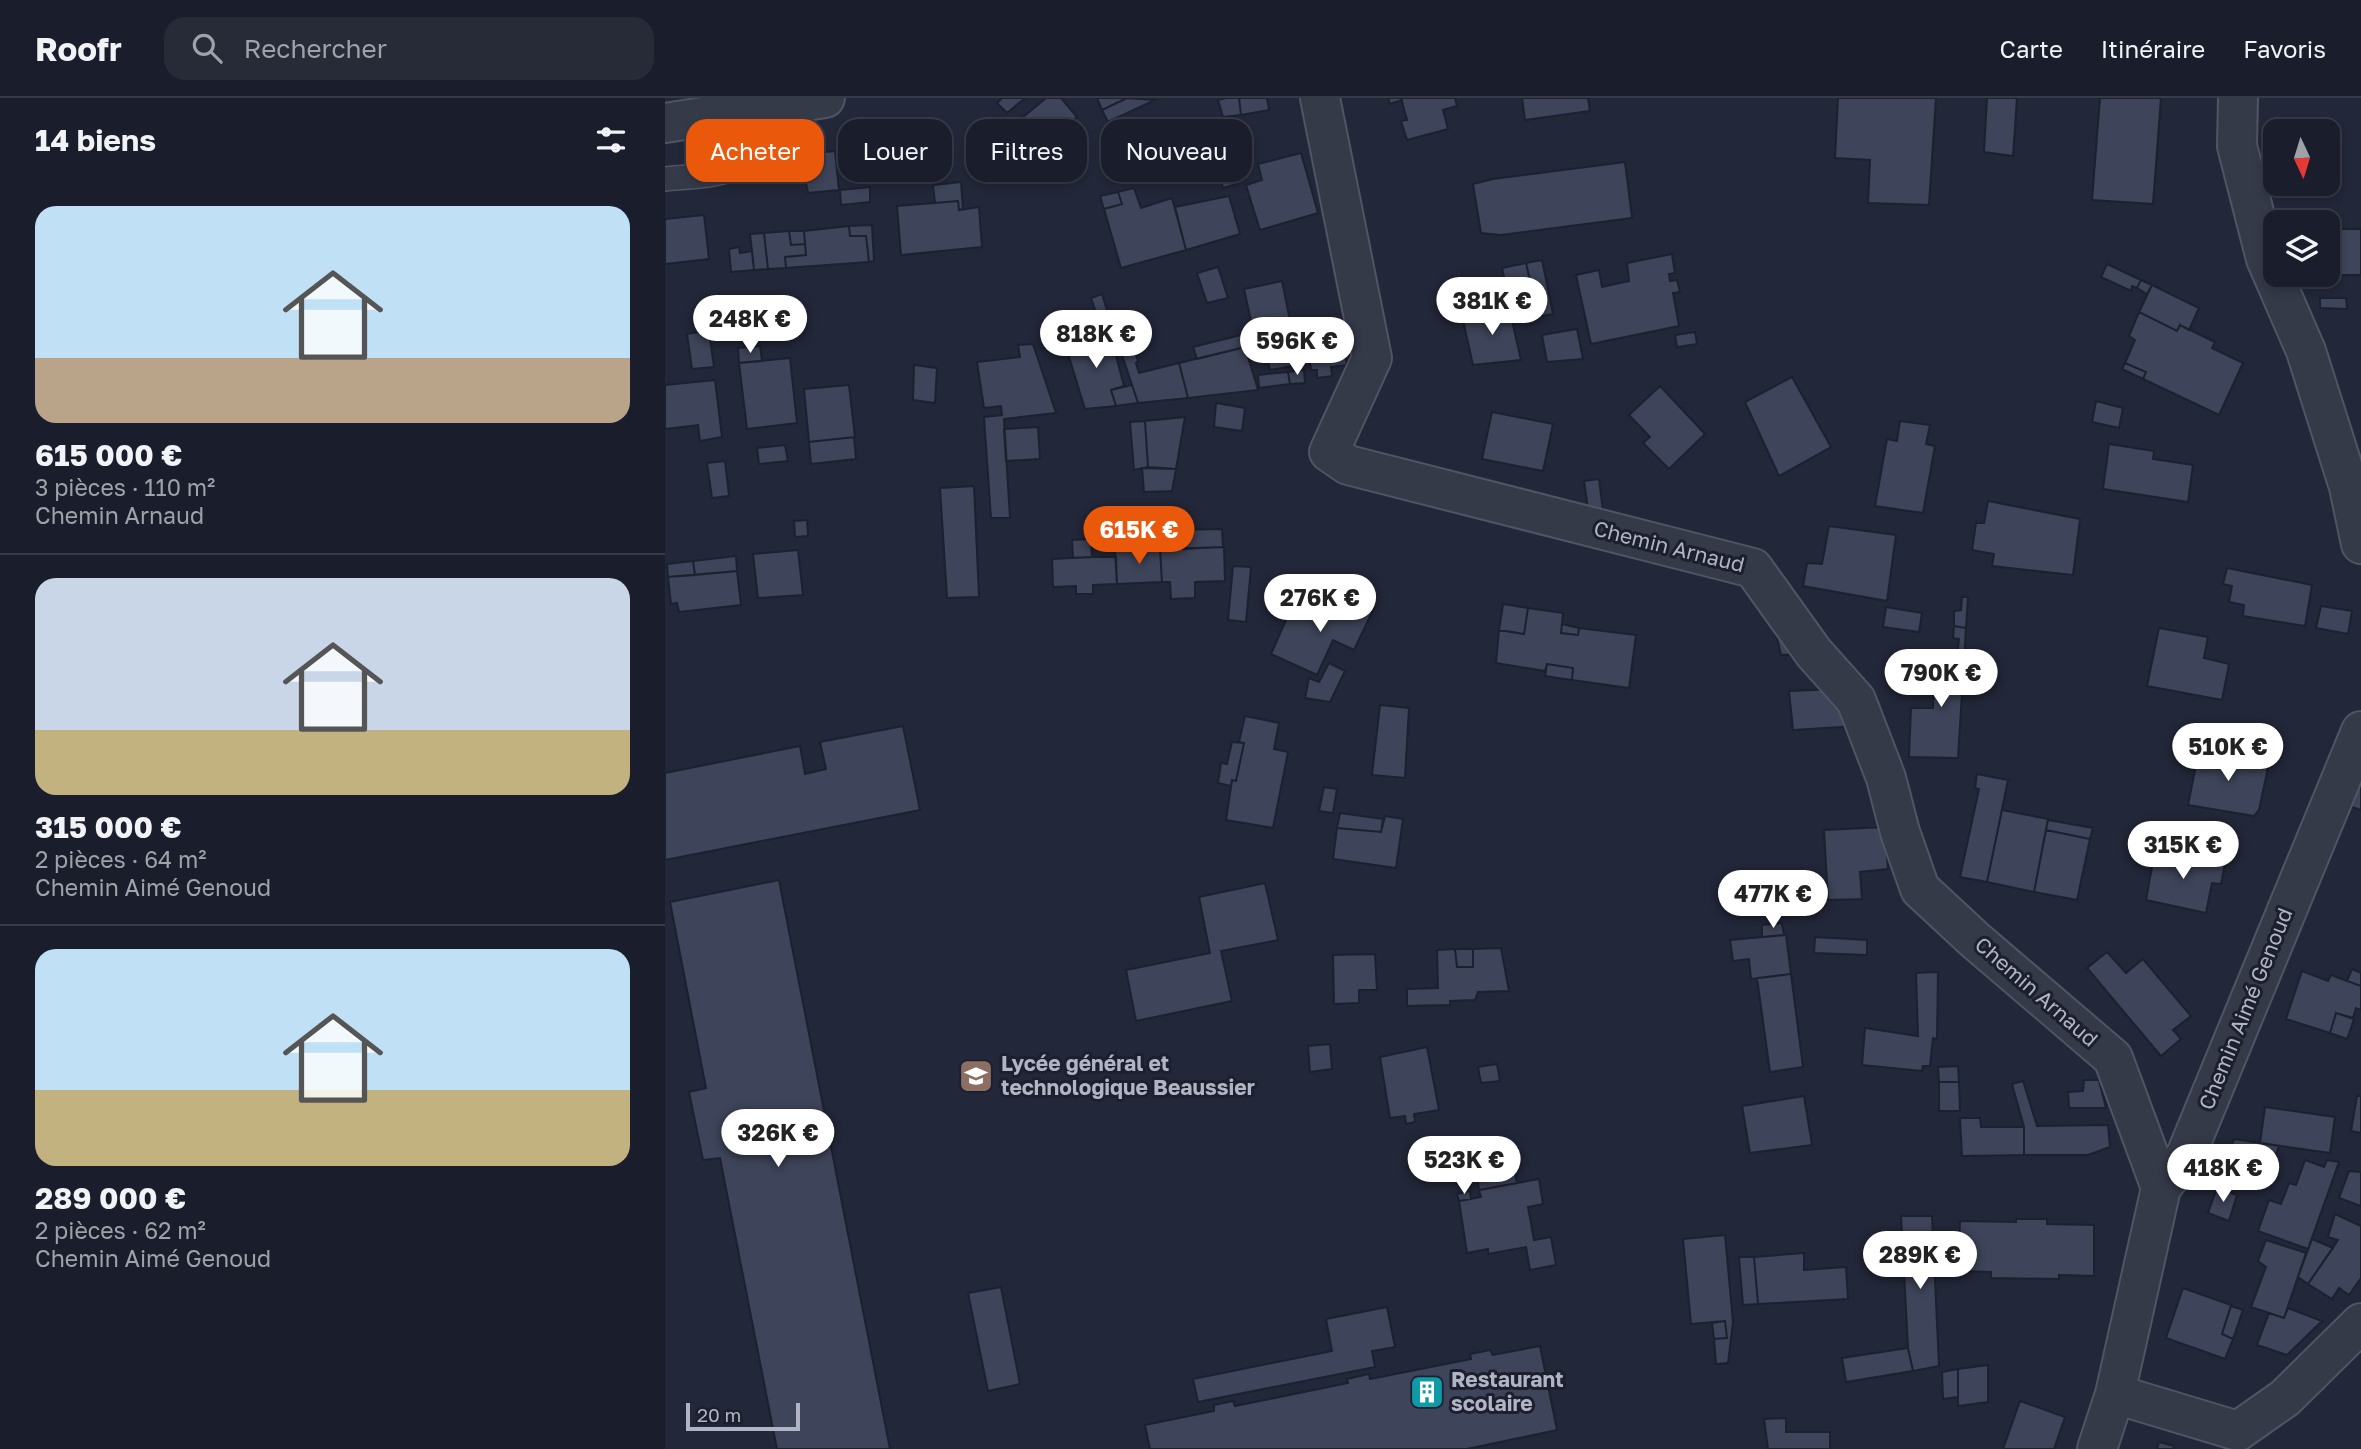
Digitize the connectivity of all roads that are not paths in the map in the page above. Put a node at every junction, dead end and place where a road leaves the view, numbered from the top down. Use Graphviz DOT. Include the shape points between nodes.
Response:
graph roads {
  1 [pos="825,98"];
  2 [pos="1320,98"];
  3 [pos="2238,98"];
  4 [pos="749,112"];
  5 [pos="665,123"];
  6 [pos="665,179"];
  7 [pos="2361,544"];
  8 [pos="2361,732"];
  9 [pos="2161,1188"];
  10 [pos="2361,1322"];
  11 [pos="2115,1394"];
  12 [pos="2097,1449"];
  1 -- 4 [label="street"];
  2 -- 9 [label="street, Chemin Arnaud" via="1372,358 1329,452 1348,465 1753,568 1814,653 1856,700 1920,889 2113,1058"];
  3 -- 7 [label="street" via="2237,146 2266,259 2306,351 2349,487"];
  4 -- 5 [label="street"];
  4 -- 6 [label="lane" via="752,151 743,163 731,171"];
  8 -- 9 [label="street, Chemin Aimé Genoud" via="2186,1155"];
  9 -- 11 [label="street, Chemin Aimé Genoud"];
  10 -- 11 [label="street" via="2285,1398 2238,1430"];
  11 -- 12 [label="street, Chemin Aimé Genoud"];
}
